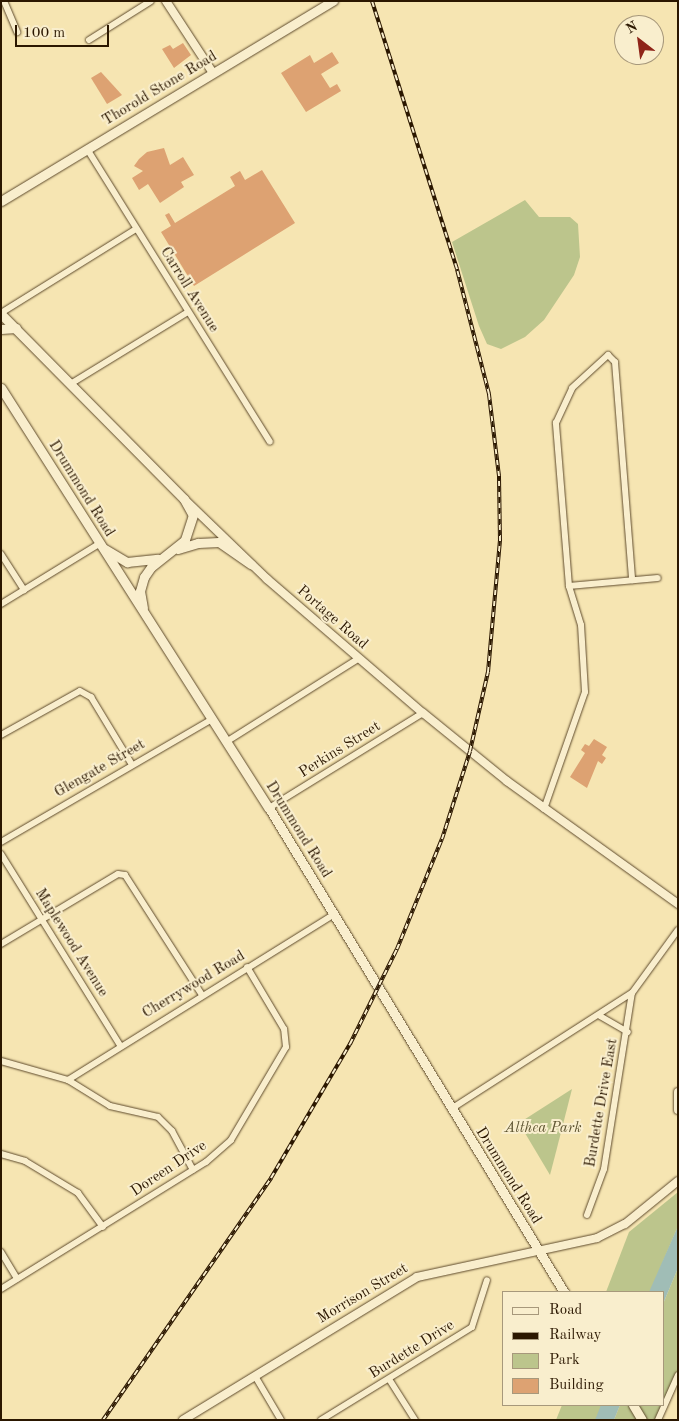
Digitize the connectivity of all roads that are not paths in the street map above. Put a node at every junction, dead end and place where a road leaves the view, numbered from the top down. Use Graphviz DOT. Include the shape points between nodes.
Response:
graph roads {
  1 [pos="4,1"];
  2 [pos="151,1"];
  3 [pos="166,1"];
  4 [pos="333,1"];
  5 [pos="18,32"];
  6 [pos="89,40"];
  7 [pos="213,73"];
  8 [pos="87,149"];
  9 [pos="1,201"];
  10 [pos="136,229"];
  11 [pos="188,312"];
  12 [pos="1,314"];
  13 [pos="1,328"];
  14 [pos="16,328"];
  15 [pos="72,383"];
  16 [pos="1,388"];
  17 [pos="270,442"];
  18 [pos="184,499"];
  19 [pos="100,544"];
  20 [pos="175,550"];
  21 [pos="1,554"];
  22 [pos="160,559"];
  23 [pos="251,564"];
  24 [pos="658,578"];
  25 [pos="632,580"];
  26 [pos="569,586"];
  27 [pos="24,590"];
  28 [pos="1,604"];
  29 [pos="145,615"];
  30 [pos="358,659"];
  31 [pos="423,713"];
  32 [pos="212,719"];
  33 [pos="1,736"];
  34 [pos="226,742"];
  35 [pos="131,763"];
  36 [pos="269,808"];
  37 [pos="544,809"];
  38 [pos="1,842"];
  39 [pos="1,854"];
  40 [pos="678,904"];
  41 [pos="335,914"];
  42 [pos="42,920"];
  43 [pos="678,930"];
  44 [pos="1,944"];
  45 [pos="247,968"];
  46 [pos="632,993"];
  47 [pos="202,995"];
  48 [pos="600,1016"];
  49 [pos="628,1032"];
  50 [pos="120,1045"];
  51 [pos="1,1062"];
  52 [pos="68,1080"];
  53 [pos="678,1092"];
  54 [pos="451,1109"];
  55 [pos="678,1110"];
  56 [pos="1,1154"];
  57 [pos="193,1170"];
  58 [pos="678,1181"];
  59 [pos="587,1215"];
  60 [pos="103,1227"];
  61 [pos="1,1252"];
  62 [pos="539,1252"];
  63 [pos="17,1279"];
  64 [pos="487,1280"];
  65 [pos="1,1289"];
  66 [pos="563,1291"];
  67 [pos="678,1375"];
  68 [pos="255,1376"];
  69 [pos="389,1379"];
  70 [pos="634,1406"];
  71 [pos="642,1419"];
  72 [pos="183,1420"];
  73 [pos="281,1420"];
  74 [pos="321,1420"];
  75 [pos="414,1420"];
  76 [pos="658,1420"];
  1 -- 5 [label="street"];
  2 -- 6 [label="street"];
  3 -- 7 [label="street"];
  4 -- 7 [label="main road, Thorold Stone Road"];
  7 -- 8 [label="main road, Thorold Stone Road"];
  8 -- 9 [label="main road, Thorold Stone Road"];
  8 -- 10 [label="street, Carroll Avenue"];
  10 -- 11 [label="street, Carroll Avenue"];
  10 -- 12 [label="street"];
  11 -- 15 [label="street"];
  11 -- 17 [label="street, Carroll Avenue"];
  12 -- 14 [label="main road, Portage Road"];
  13 -- 14 [label="main road"];
  14 -- 15 [label="main road, Portage Road"];
  15 -- 18 [label="main road, Portage Road"];
  16 -- 19 [label="main road, Drummond Road"];
  18 -- 20 [label="main road" via="193,515 192,524"];
  18 -- 23 [label="street, Portage Road"];
  19 -- 22 [label="main road" via="113,556 127,562"];
  19 -- 27 [label="street"];
  19 -- 29 [label="main road, Drummond Road"];
  20 -- 22 [label="main road"];
  20 -- 23 [label="main road" via="198,542 219,542"];
  21 -- 27 [label="street"];
  22 -- 29 [label="main road" via="142,582"];
  23 -- 30 [label="street, Portage Road"];
  24 -- 25 [label="street"];
  25 -- 26 [label="street"];
  25 -- 26 [label="street" via="615,362 608,355 572,388 556,422"];
  26 -- 37 [label="street" via="580,625 585,692"];
  27 -- 28 [label="street"];
  29 -- 32 [label="main road, Drummond Road"];
  30 -- 31 [label="street, Portage Road"];
  30 -- 34 [label="street"];
  31 -- 36 [label="street, Perkins Street"];
  31 -- 37 [label="street, Portage Road"];
  32 -- 34 [label="main road, Drummond Road"];
  32 -- 35 [label="street, Glengate Street"];
  33 -- 35 [label="street" via="80,691 91,697"];
  34 -- 36 [label="main road, Drummond Road"];
  35 -- 38 [label="street, Glengate Street"];
  36 -- 41 [label="main road, Drummond Road"];
  37 -- 40 [label="street, Portage Road"];
  39 -- 42 [label="street, Maplewood Avenue"];
  41 -- 45 [label="street, Cherrywood Road"];
  41 -- 54 [label="main road, Drummond Road"];
  42 -- 44 [label="street"];
  42 -- 47 [label="street" via="118,874 125,875"];
  42 -- 50 [label="street, Maplewood Avenue"];
  43 -- 46 [label="street"];
  45 -- 47 [label="street, Cherrywood Road"];
  45 -- 57 [label="street, Doreen Drive" via="284,1029 286,1047 230,1140"];
  46 -- 48 [label="street"];
  46 -- 49 [label="street, Burdette Drive East"];
  47 -- 50 [label="street, Cherrywood Road"];
  48 -- 49 [label="street"];
  48 -- 54 [label="street"];
  49 -- 59 [label="street, Burdette Drive East" via="604,1169"];
  50 -- 52 [label="street, Cherrywood Road"];
  51 -- 52 [label="street"];
  52 -- 57 [label="street" via="110,1106 158,1117 172,1131"];
  53 -- 55 [label="street"];
  54 -- 62 [label="main road, Drummond Road"];
  56 -- 60 [label="street" via="25,1161 78,1193"];
  57 -- 60 [label="street, Doreen Drive"];
  58 -- 62 [label="street, Morrison Street" via="612,1232"];
  60 -- 63 [label="street, Doreen Drive"];
  61 -- 63 [label="street"];
  62 -- 66 [label="main road, Drummond Road"];
  62 -- 68 [label="street, Morrison Street" via="417,1277"];
  63 -- 65 [label="street, Doreen Drive"];
  64 -- 69 [label="street, Burdette Drive" via="472,1327"];
  67 -- 76 [label="street"];
  68 -- 72 [label="street, Morrison Street"];
  68 -- 73 [label="street"];
  69 -- 74 [label="street, Burdette Drive"];
  69 -- 75 [label="street"];
  70 -- 71 [label="main road"];
}
